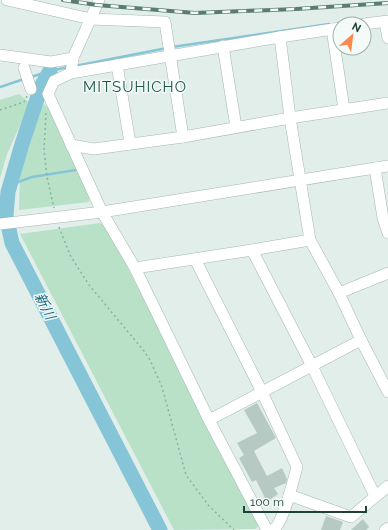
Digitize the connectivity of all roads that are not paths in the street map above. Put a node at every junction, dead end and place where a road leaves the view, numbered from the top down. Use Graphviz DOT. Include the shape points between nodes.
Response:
graph roads {
  1 [pos="7,0"];
  2 [pos="99,0"];
  3 [pos="91,19"];
  4 [pos="387,22"];
  5 [pos="372,23"];
  6 [pos="332,30"];
  7 [pos="280,37"];
  8 [pos="388,38"];
  9 [pos="223,46"];
  10 [pos="170,50"];
  11 [pos="0,55"];
  12 [pos="339,56"];
  13 [pos="117,65"];
  14 [pos="72,66"];
  15 [pos="24,68"];
  16 [pos="31,89"];
  17 [pos="388,103"];
  18 [pos="344,109"];
  19 [pos="290,118"];
  20 [pos="236,127"];
  21 [pos="183,136"];
  22 [pos="130,143"];
  23 [pos="71,145"];
  24 [pos="94,149"];
  25 [pos="81,166"];
  26 [pos="388,166"];
  27 [pos="375,168"];
  28 [pos="299,180"];
  29 [pos="102,212"];
  30 [pos="0,224"];
  31 [pos="388,233"];
  32 [pos="310,240"];
  33 [pos="252,250"];
  34 [pos="195,259"];
  35 [pos="135,268"];
  36 [pos="388,272"];
  37 [pos="339,293"];
  38 [pos="361,340"];
  39 [pos="312,366"];
  40 [pos="262,392"];
  41 [pos="388,392"];
  42 [pos="209,420"];
  43 [pos="388,486"];
  44 [pos="289,495"];
  45 [pos="375,496"];
  46 [pos="388,528"];
  47 [pos="267,530"];
  48 [pos="273,530"];
  49 [pos="385,530"];
  1 -- 3 [label="street"];
  2 -- 3 [label="street"];
  3 -- 10 [label="street" via="165,22"];
  3 -- 14 [label="street"];
  4 -- 5 [label="street"];
  4 -- 8 [label="street"];
  6 -- 7 [label="street"];
  7 -- 9 [label="street"];
  7 -- 19 [label="street"];
  9 -- 10 [label="street"];
  9 -- 20 [label="street"];
  10 -- 13 [label="street"];
  10 -- 21 [label="street"];
  11 -- 14 [label="street"];
  12 -- 18 [label="street"];
  13 -- 14 [label="street"];
  13 -- 22 [label="street"];
  14 -- 23 [label="street" via="54,81 48,94"];
  15 -- 16 [label="street"];
  17 -- 18 [label="street"];
  18 -- 19 [label="street"];
  19 -- 20 [label="street"];
  19 -- 28 [label="street"];
  20 -- 21 [label="street"];
  21 -- 22 [label="street"];
  22 -- 24 [label="street"];
  23 -- 24 [label="street"];
  23 -- 25 [label="street"];
  24 -- 25 [label="street"];
  25 -- 29 [label="street"];
  26 -- 27 [label="street"];
  27 -- 28 [label="street"];
  27 -- 31 [label="street"];
  28 -- 29 [label="street"];
  28 -- 32 [label="street"];
  29 -- 30 [label="street"];
  29 -- 35 [label="street"];
  32 -- 33 [label="street"];
  32 -- 37 [label="street"];
  33 -- 34 [label="street"];
  33 -- 39 [label="street"];
  34 -- 35 [label="street"];
  34 -- 40 [label="street"];
  35 -- 42 [label="street"];
  36 -- 37 [label="street"];
  37 -- 38 [label="street"];
  38 -- 39 [label="street"];
  38 -- 41 [label="street"];
  39 -- 40 [label="street"];
  39 -- 45 [label="street"];
  40 -- 42 [label="street"];
  40 -- 44 [label="street" via="297,467"];
  42 -- 47 [label="street"];
  43 -- 45 [label="street"];
  44 -- 45 [label="street" via="351,517"];
  44 -- 48 [label="street" via="278,527"];
  46 -- 49 [label="street"];
}
